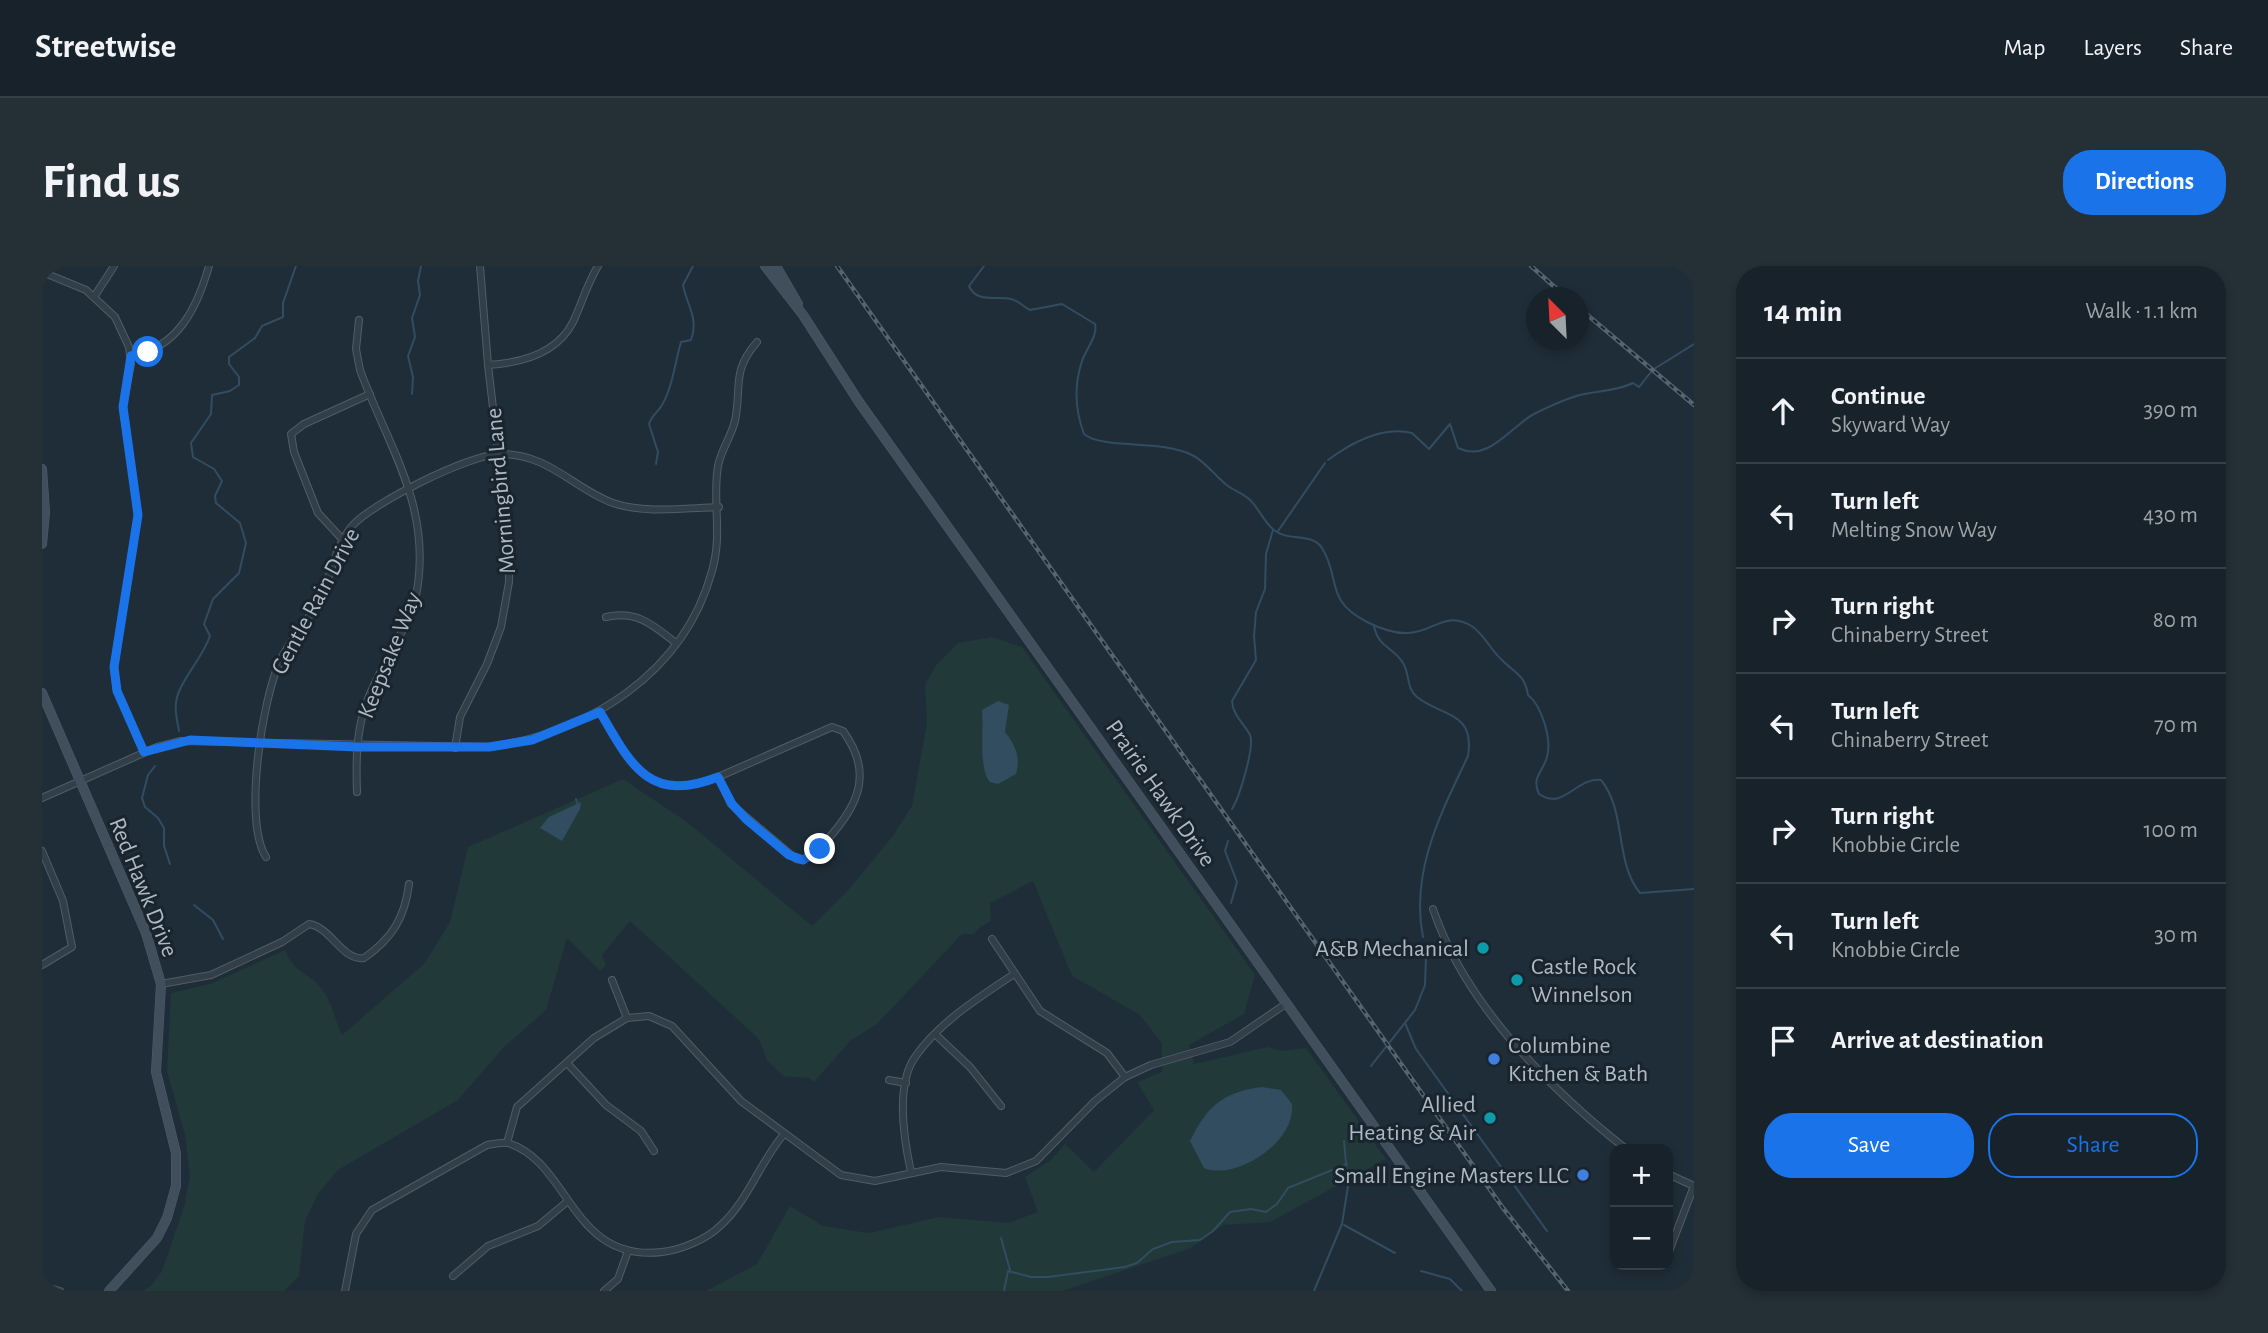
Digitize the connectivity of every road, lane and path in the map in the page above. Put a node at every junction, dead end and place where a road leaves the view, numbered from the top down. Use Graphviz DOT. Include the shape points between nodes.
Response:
graph roads {
  1 [pos="114,266"];
  2 [pos="209,266"];
  3 [pos="480,266"];
  4 [pos="598,266"];
  5 [pos="765,266"];
  6 [pos="776,266"];
  7 [pos="42,272"];
  8 [pos="94,297"];
  9 [pos="803,315"];
  10 [pos="359,320"];
  11 [pos="757,342"];
  12 [pos="131,356"];
  13 [pos="488,365"];
  14 [pos="370,394"];
  15 [pos="498,454"];
  16 [pos="42,468"];
  17 [pos="411,488"];
  18 [pos="719,507"];
  19 [pos="343,540"];
  20 [pos="42,544"];
  21 [pos="606,617"];
  22 [pos="677,643"];
  23 [pos="42,693"];
  24 [pos="600,712"];
  25 [pos="260,743"];
  26 [pos="358,747"];
  27 [pos="455,748"];
  28 [pos="144,752"];
  29 [pos="718,777"];
  30 [pos="79,781"];
  31 [pos="357,792"];
  32 [pos="42,797"];
  33 [pos="43,855"];
  34 [pos="266,858"];
  35 [pos="409,884"];
  36 [pos="1433,909"];
  37 [pos="992,939"];
  38 [pos="42,965"];
  39 [pos="1014,974"];
  40 [pos="612,980"];
  41 [pos="161,984"];
  42 [pos="1287,1003"];
  43 [pos="627,1018"];
  44 [pos="936,1035"];
  45 [pos="568,1064"];
  46 [pos="1125,1077"];
  47 [pos="889,1080"];
  48 [pos="906,1083"];
  49 [pos="1001,1106"];
  50 [pos="784,1134"];
  51 [pos="507,1143"];
  52 [pos="1620,1144"];
  53 [pos="654,1152"];
  54 [pos="911,1172"];
  55 [pos="1673,1176"];
  56 [pos="1694,1186"];
  57 [pos="568,1201"];
  58 [pos="1673,1241"];
  59 [pos="628,1251"];
  60 [pos="453,1276"];
  61 [pos="42,1286"];
  62 [pos="60,1291"];
  63 [pos="109,1291"];
  64 [pos="345,1291"];
  65 [pos="604,1291"];
  66 [pos="1491,1291"];
  1 -- 8 [label="street"];
  2 -- 12 [label="street" via="187,321 161,345"];
  3 -- 13 [label="street, Morningbird Lane"];
  4 -- 13 [label="street" via="560,339 524,360"];
  5 -- 9 [label="street, Prairie Hawk Drive"];
  6 -- 9 [label="street, Prairie Hawk Drive"];
  7 -- 8 [label="street" via="74,283"];
  8 -- 12 [label="street" via="120,324"];
  9 -- 42 [label="street, Prairie Hawk Drive" via="859,402"];
  10 -- 14 [label="street, Keepsake Way" via="357,359"];
  11 -- 18 [label="street" via="738,376 735,419 718,469"];
  12 -- 28 [label="street" via="123,407 138,515 114,667 117,691"];
  13 -- 15 [label="street, Morningbird Lane"];
  14 -- 17 [label="street, Keepsake Way"];
  14 -- 19 [label="street" via="291,434 318,513"];
  15 -- 17 [label="street, Gentle Rain Drive"];
  15 -- 18 [label="street, Gentle Rain Drive" via="551,467 615,504"];
  15 -- 27 [label="street, Morningbird Lane" via="509,562 506,612 460,717"];
  16 -- 20 [label="street"];
  17 -- 19 [label="street, Gentle Rain Drive" via="363,517"];
  17 -- 26 [label="street, Keepsake Way" via="418,584 406,623 365,706"];
  18 -- 22 [label="street" via="712,572"];
  19 -- 25 [label="street, Gentle Rain Drive" via="319,599 276,669"];
  21 -- 22 [label="street" via="640,616"];
  22 -- 24 [label="street" via="640,683"];
  23 -- 30 [label="street, Red Hawk Drive"];
  24 -- 27 [label="street" via="532,740"];
  24 -- 29 [label="street" via="627,758 647,778 674,787"];
  25 -- 26 [label="street"];
  25 -- 28 [label="street" via="190,740"];
  25 -- 34 [label="street, Gentle Rain Drive" via="257,836"];
  26 -- 27 [label="street"];
  26 -- 31 [label="street, Keepsake Way"];
  28 -- 30 [label="street"];
  29 -- 29 [label="street" via="832,727 846,736 860,781 850,812 814,855 803,860 789,855 746,819"];
  30 -- 32 [label="street"];
  30 -- 41 [label="street, Red Hawk Drive" via="149,942"];
  33 -- 38 [label="street" via="64,901 72,947"];
  35 -- 41 [label="street" via="401,920 364,958 353,957 320,927 309,924 282,942 211,975"];
  36 -- 52 [label="street" via="1449,949 1479,999 1558,1092"];
  37 -- 39 [label="street"];
  39 -- 44 [label="street" via="971,1003"];
  39 -- 46 [label="street" via="1040,1011 1101,1049"];
  40 -- 43 [label="street"];
  41 -- 63 [label="street, Red Hawk Drive" via="156,1072 176,1153 176,1186 156,1238"];
  42 -- 46 [label="street" via="1241,1035"];
  42 -- 66 [label="street, Prairie Hawk Drive"];
  43 -- 45 [label="street" via="594,1038"];
  43 -- 50 [label="street" via="649,1016 672,1026 741,1101"];
  44 -- 48 [label="street" via="914,1058"];
  44 -- 49 [label="street"];
  45 -- 51 [label="street" via="517,1107"];
  45 -- 53 [label="street" via="606,1105 641,1131"];
  46 -- 54 [label="street" via="1028,1166 1006,1173 941,1167"];
  47 -- 48 [label="street"];
  48 -- 54 [label="street" via="902,1125"];
  50 -- 54 [label="street" via="841,1175 875,1181"];
  50 -- 59 [label="street" via="732,1215 718,1229 671,1251"];
  51 -- 57 [label="street" via="533,1157"];
  51 -- 64 [label="street" via="487,1145 372,1210 356,1234"];
  55 -- 56 [label="street"];
  56 -- 58 [label="street"];
  57 -- 59 [label="street" via="598,1236"];
  57 -- 60 [label="street" via="538,1226 488,1246"];
  59 -- 65 [label="street" via="618,1279"];
  61 -- 62 [label="street"];
}
